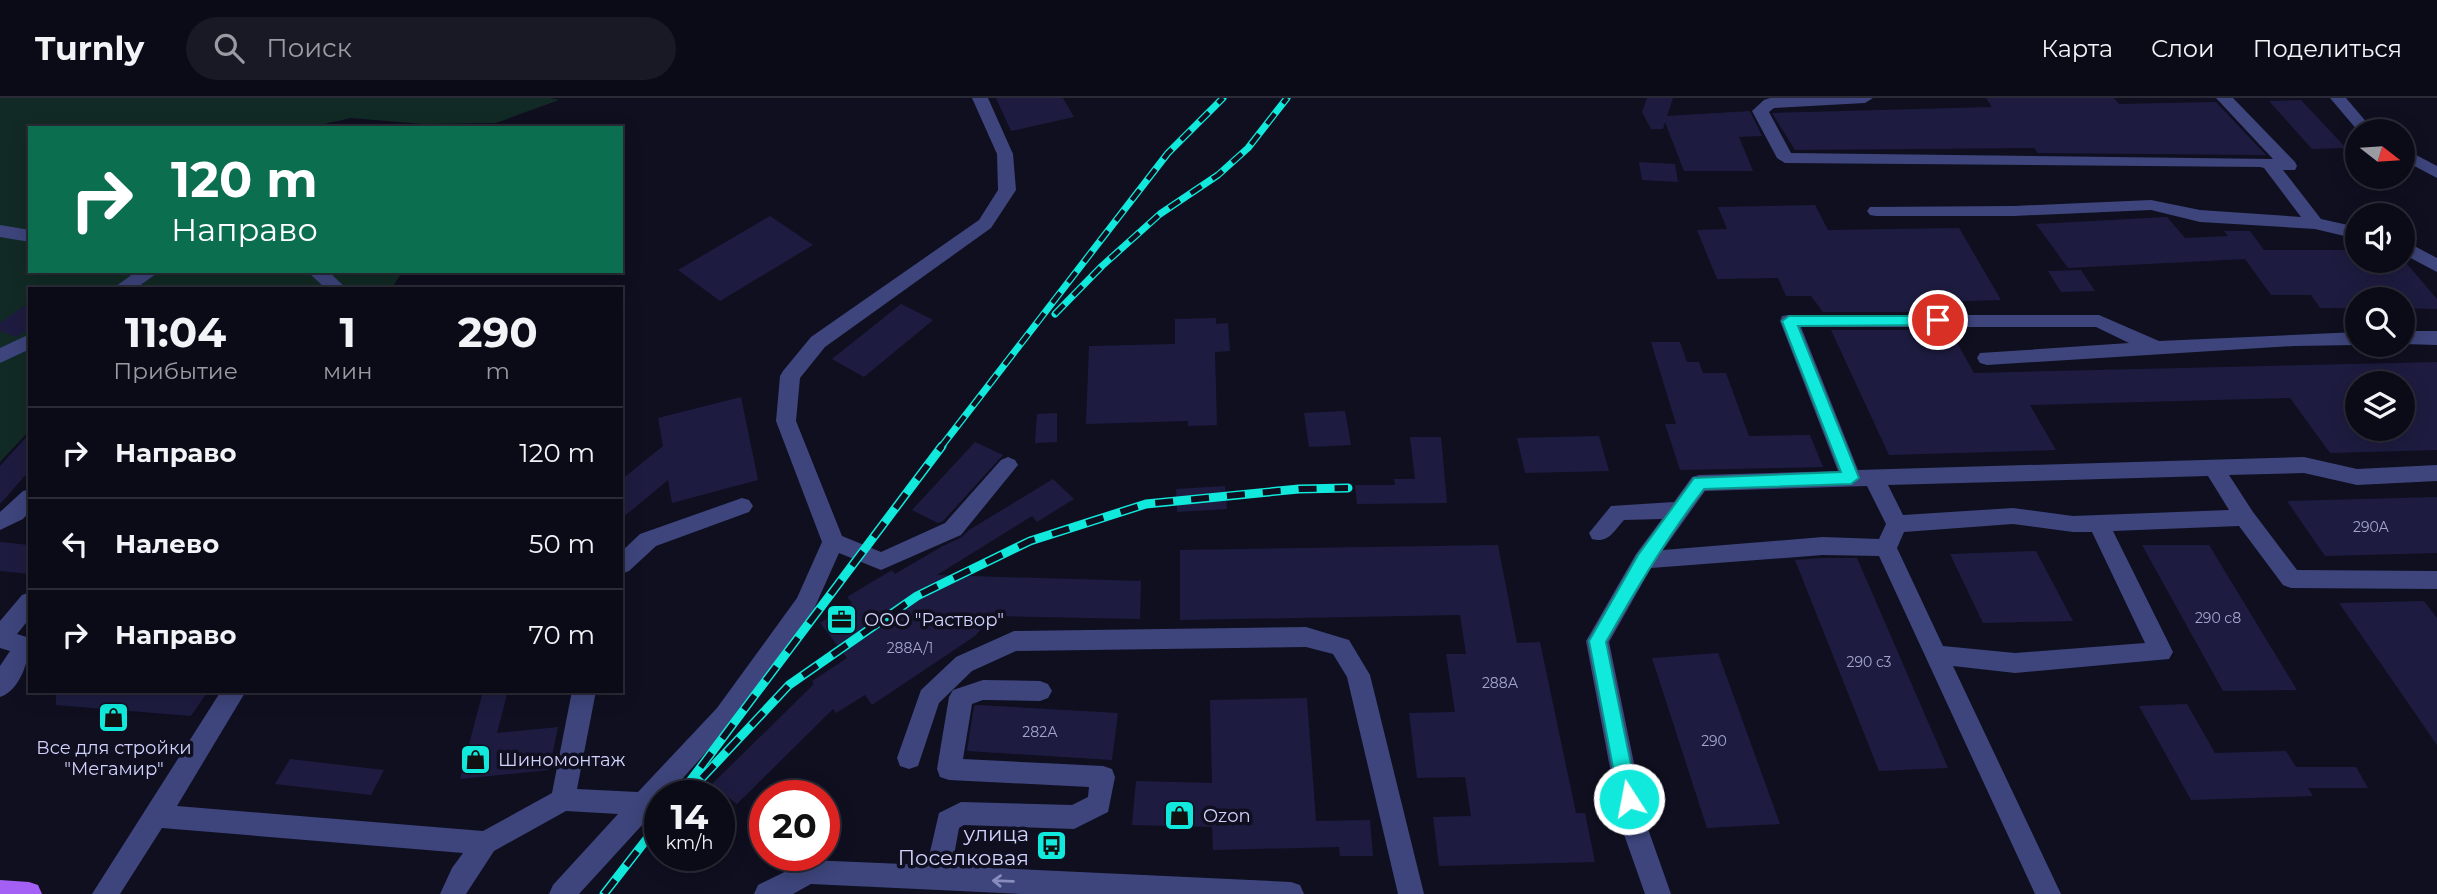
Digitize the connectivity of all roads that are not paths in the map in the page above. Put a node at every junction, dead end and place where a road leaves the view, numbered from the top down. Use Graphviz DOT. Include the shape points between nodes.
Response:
graph roads {
  1 [pos="980,98"];
  2 [pos="1865,98"];
  3 [pos="2224,98"];
  4 [pos="2338,98"];
  5 [pos="2356,119"];
  6 [pos="2415,160"];
  7 [pos="2271,166"];
  8 [pos="2437,173"];
  9 [pos="1876,211"];
  10 [pos="2315,223"];
  11 [pos="2345,230"];
  12 [pos="0,231"];
  13 [pos="28,236"];
  14 [pos="2415,253"];
  15 [pos="2437,266"];
  16 [pos="147,273"];
  17 [pos="318,273"];
  18 [pos="124,287"];
  19 [pos="336,287"];
  20 [pos="2345,338"];
  21 [pos="2415,338"];
  22 [pos="2437,338"];
  23 [pos="28,342"];
  24 [pos="2156,348"];
  25 [pos="0,356"];
  26 [pos="1987,358"];
  27 [pos="1007,466"];
  28 [pos="2213,467"];
  29 [pos="2437,473"];
  30 [pos="1863,478"];
  31 [pos="28,498"];
  32 [pos="741,506"];
  33 [pos="1678,510"];
  34 [pos="2245,518"];
  35 [pos="0,522"];
  36 [pos="1897,523"];
  37 [pos="2098,523"];
  38 [pos="1600,533"];
  39 [pos="833,542"];
  40 [pos="1886,548"];
  41 [pos="1644,560"];
  42 [pos="623,563"];
  43 [pos="2437,580"];
  44 [pos="28,603"];
  45 [pos="1936,655"];
  46 [pos="0,687"];
  47 [pos="1040,691"];
  48 [pos="233,693"];
  49 [pos="584,693"];
  50 [pos="909,758"];
  51 [pos="667,780"];
  52 [pos="563,800"];
  53 [pos="644,804"];
  54 [pos="644,805"];
  55 [pos="156,816"];
  56 [pos="485,843"];
  57 [pos="937,878"];
  58 [pos="0,892"];
  59 [pos="29,894"];
  60 [pos="105,894"];
  61 [pos="453,894"];
  62 [pos="562,894"];
  63 [pos="767,894"];
  64 [pos="1292,894"];
  65 [pos="1411,894"];
  66 [pos="1658,894"];
  67 [pos="2048,894"];
  1 -- 39 [label="lane" via="1005,154 1007,190 985,224 817,342 790,376 786,421"];
  2 -- 7 [label="lane" via="1770,103 1760,111 1785,158 2260,162"];
  3 -- 7 [label="lane" via="2289,166"];
  4 -- 5 [label="lane"];
  6 -- 8 [label="lane"];
  7 -- 10 [label="lane"];
  9 -- 10 [label="lane" via="2151,205 2200,216"];
  10 -- 11 [label="lane"];
  12 -- 13 [label="lane"];
  14 -- 15 [label="lane"];
  16 -- 18 [label="lane"];
  17 -- 19 [label="lane"];
  20 -- 24 [label="lane"];
  21 -- 22 [label="lane"];
  23 -- 25 [label="lane"];
  24 -- 26 [label="lane"];
  24 -- 30 [label="lane" via="2099,321 1789,321"];
  27 -- 39 [label="lane" via="953,529 881,561"];
  28 -- 29 [label="lane" via="2304,465 2357,477"];
  28 -- 30 [label="lane"];
  28 -- 34 [label="lane"];
  30 -- 33 [label="lane" via="1699,483"];
  30 -- 36 [label="lane"];
  31 -- 35 [label="lane"];
  32 -- 42 [label="lane" via="648,540"];
  33 -- 38 [label="lane" via="1618,512"];
  33 -- 41 [label="lane"];
  34 -- 37 [label="lane"];
  34 -- 43 [label="lane" via="2291,579"];
  36 -- 37 [label="lane" via="2013,516"];
  36 -- 40 [label="lane"];
  37 -- 45 [label="lane" via="2161,652 2015,663"];
  39 -- 51 [label="lane" via="806,603 725,715"];
  40 -- 41 [label="lane" via="1823,546"];
  40 -- 45 [label="lane"];
  41 -- 66 [label="lane" via="1597,641 1634,826"];
  44 -- 46 [label="lane" via="0,638 25,646"];
  45 -- 67 [label="lane"];
  47 -- 57 [label="lane" via="983,690 961,697 949,769 1103,777 1099,804 1074,817 961,813 948,821"];
  48 -- 55 [label="lane"];
  49 -- 52 [label="lane"];
  50 -- 65 [label="lane" via="929,697 964,664 1014,641 1306,637 1341,647 1358,675"];
  52 -- 53 [label="lane"];
  52 -- 56 [label="lane"];
  54 -- 62 [label="lane"];
  55 -- 56 [label="lane"];
  55 -- 60 [label="lane"];
  56 -- 61 [label="lane"];
  57 -- 63 [label="lane" via="809,872"];
  64 -- 57 [label="lane, one-way"];
  58 -- 59 [label="main road"];
}
